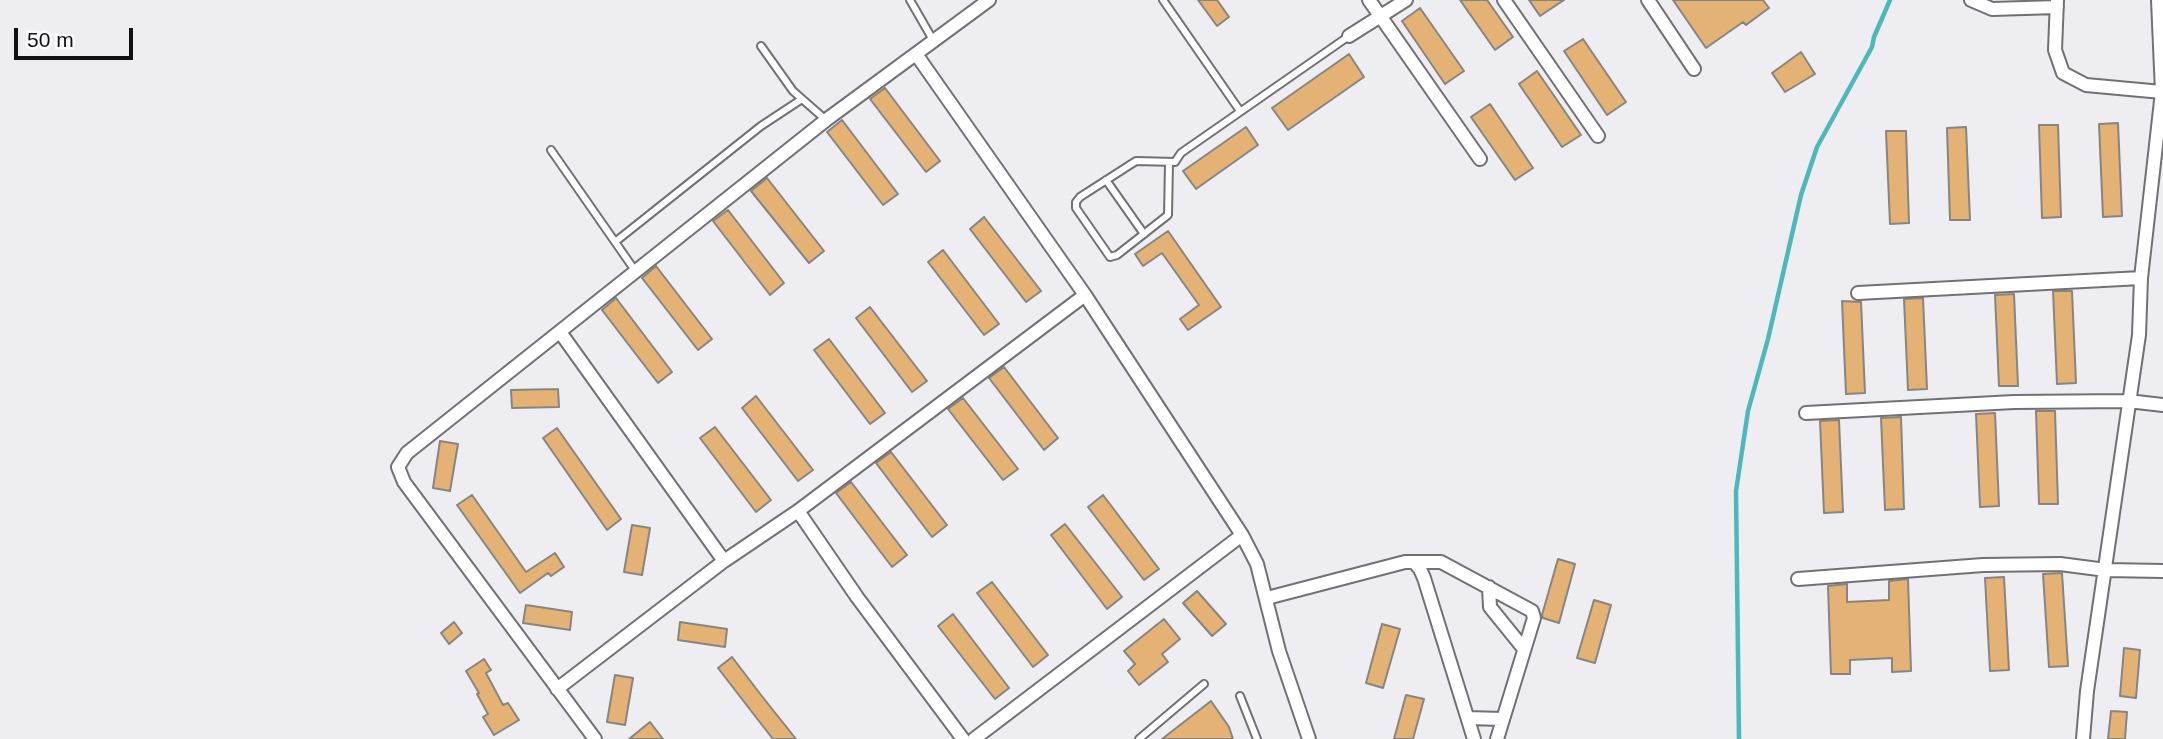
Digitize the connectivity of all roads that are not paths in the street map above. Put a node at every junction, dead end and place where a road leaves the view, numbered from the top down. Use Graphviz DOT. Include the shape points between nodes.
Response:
graph roads {
  1 [pos="910,0"];
  2 [pos="989,0"];
  3 [pos="1163,0"];
  4 [pos="1369,0"];
  5 [pos="1406,0"];
  6 [pos="1504,0"];
  7 [pos="1648,0"];
  8 [pos="1971,0"];
  9 [pos="2158,0"];
  10 [pos="2057,3"];
  11 [pos="1380,15"];
  12 [pos="1349,36"];
  13 [pos="934,41"];
  14 [pos="761,46"];
  15 [pos="916,54"];
  16 [pos="1694,69"];
  17 [pos="2162,92"];
  18 [pos="802,99"];
  19 [pos="1240,111"];
  20 [pos="826,120"];
  21 [pos="1598,136"];
  22 [pos="551,150"];
  23 [pos="1480,159"];
  24 [pos="1169,164"];
  25 [pos="1106,180"];
  26 [pos="1144,234"];
  27 [pos="615,242"];
  28 [pos="636,272"];
  29 [pos="2141,278"];
  30 [pos="1858,293"];
  31 [pos="1085,295"];
  32 [pos="560,332"];
  33 [pos="2128,401"];
  34 [pos="2163,405"];
  35 [pos="1806,412"];
  36 [pos="798,511"];
  37 [pos="1242,535"];
  38 [pos="724,561"];
  39 [pos="1413,562"];
  40 [pos="2106,570"];
  41 [pos="2163,571"];
  42 [pos="1798,579"];
  43 [pos="1489,587"];
  44 [pos="1267,598"];
  45 [pos="1524,649"];
  46 [pos="1204,684"];
  47 [pos="557,689"];
  48 [pos="1240,696"];
  49 [pos="1468,718"];
  50 [pos="1503,719"];
  51 [pos="595,739"];
  52 [pos="963,739"];
  53 [pos="974,739"];
  54 [pos="1139,739"];
  55 [pos="1257,739"];
  56 [pos="1309,739"];
  57 [pos="1474,739"];
  58 [pos="1497,739"];
  59 [pos="2083,739"];
  1 -- 13 [label="lane"];
  2 -- 13 [label="street"];
  3 -- 19 [label="lane"];
  4 -- 11 [label="street"];
  5 -- 11 [label="street"];
  6 -- 21 [label="street"];
  7 -- 16 [label="street"];
  8 -- 10 [label="street" via="1992,9"];
  9 -- 17 [label="street"];
  10 -- 17 [label="street" via="2055,50 2063,73 2086,85"];
  11 -- 12 [label="street"];
  11 -- 23 [label="street"];
  12 -- 19 [label="lane"];
  13 -- 15 [label="street"];
  14 -- 18 [label="lane"];
  15 -- 20 [label="street"];
  15 -- 31 [label="street"];
  17 -- 29 [label="street"];
  18 -- 20 [label="lane"];
  18 -- 27 [label="lane"];
  19 -- 24 [label="lane"];
  20 -- 28 [label="street"];
  22 -- 27 [label="lane"];
  24 -- 25 [label="lane" via="1136,161"];
  24 -- 26 [label="lane" via="1168,215"];
  25 -- 26 [label="lane"];
  25 -- 26 [label="lane" via="1080,197 1076,208 1110,257"];
  27 -- 28 [label="lane"];
  28 -- 32 [label="street"];
  29 -- 30 [label="street"];
  29 -- 33 [label="street" via="2139,335"];
  31 -- 36 [label="street"];
  31 -- 37 [label="street"];
  32 -- 38 [label="street"];
  32 -- 47 [label="street" via="407,453 398,467 404,482"];
  33 -- 34 [label="street"];
  33 -- 35 [label="street"];
  33 -- 40 [label="street"];
  36 -- 38 [label="street"];
  36 -- 52 [label="street"];
  37 -- 44 [label="street"];
  37 -- 53 [label="street"];
  38 -- 47 [label="street"];
  39 -- 43 [label="street" via="1441,562"];
  39 -- 44 [label="street"];
  39 -- 49 [label="street" via="1424,578"];
  40 -- 41 [label="street"];
  40 -- 42 [label="street" via="2060,564 1983,565"];
  40 -- 59 [label="street"];
  43 -- 45 [label="street" via="1490,607"];
  43 -- 45 [label="street" via="1532,611"];
  44 -- 56 [label="street"];
  45 -- 50 [label="street"];
  46 -- 54 [label="lane"];
  47 -- 51 [label="street"];
  48 -- 55 [label="lane"];
  49 -- 50 [label="street"];
  49 -- 57 [label="street"];
  50 -- 58 [label="street"];
}
